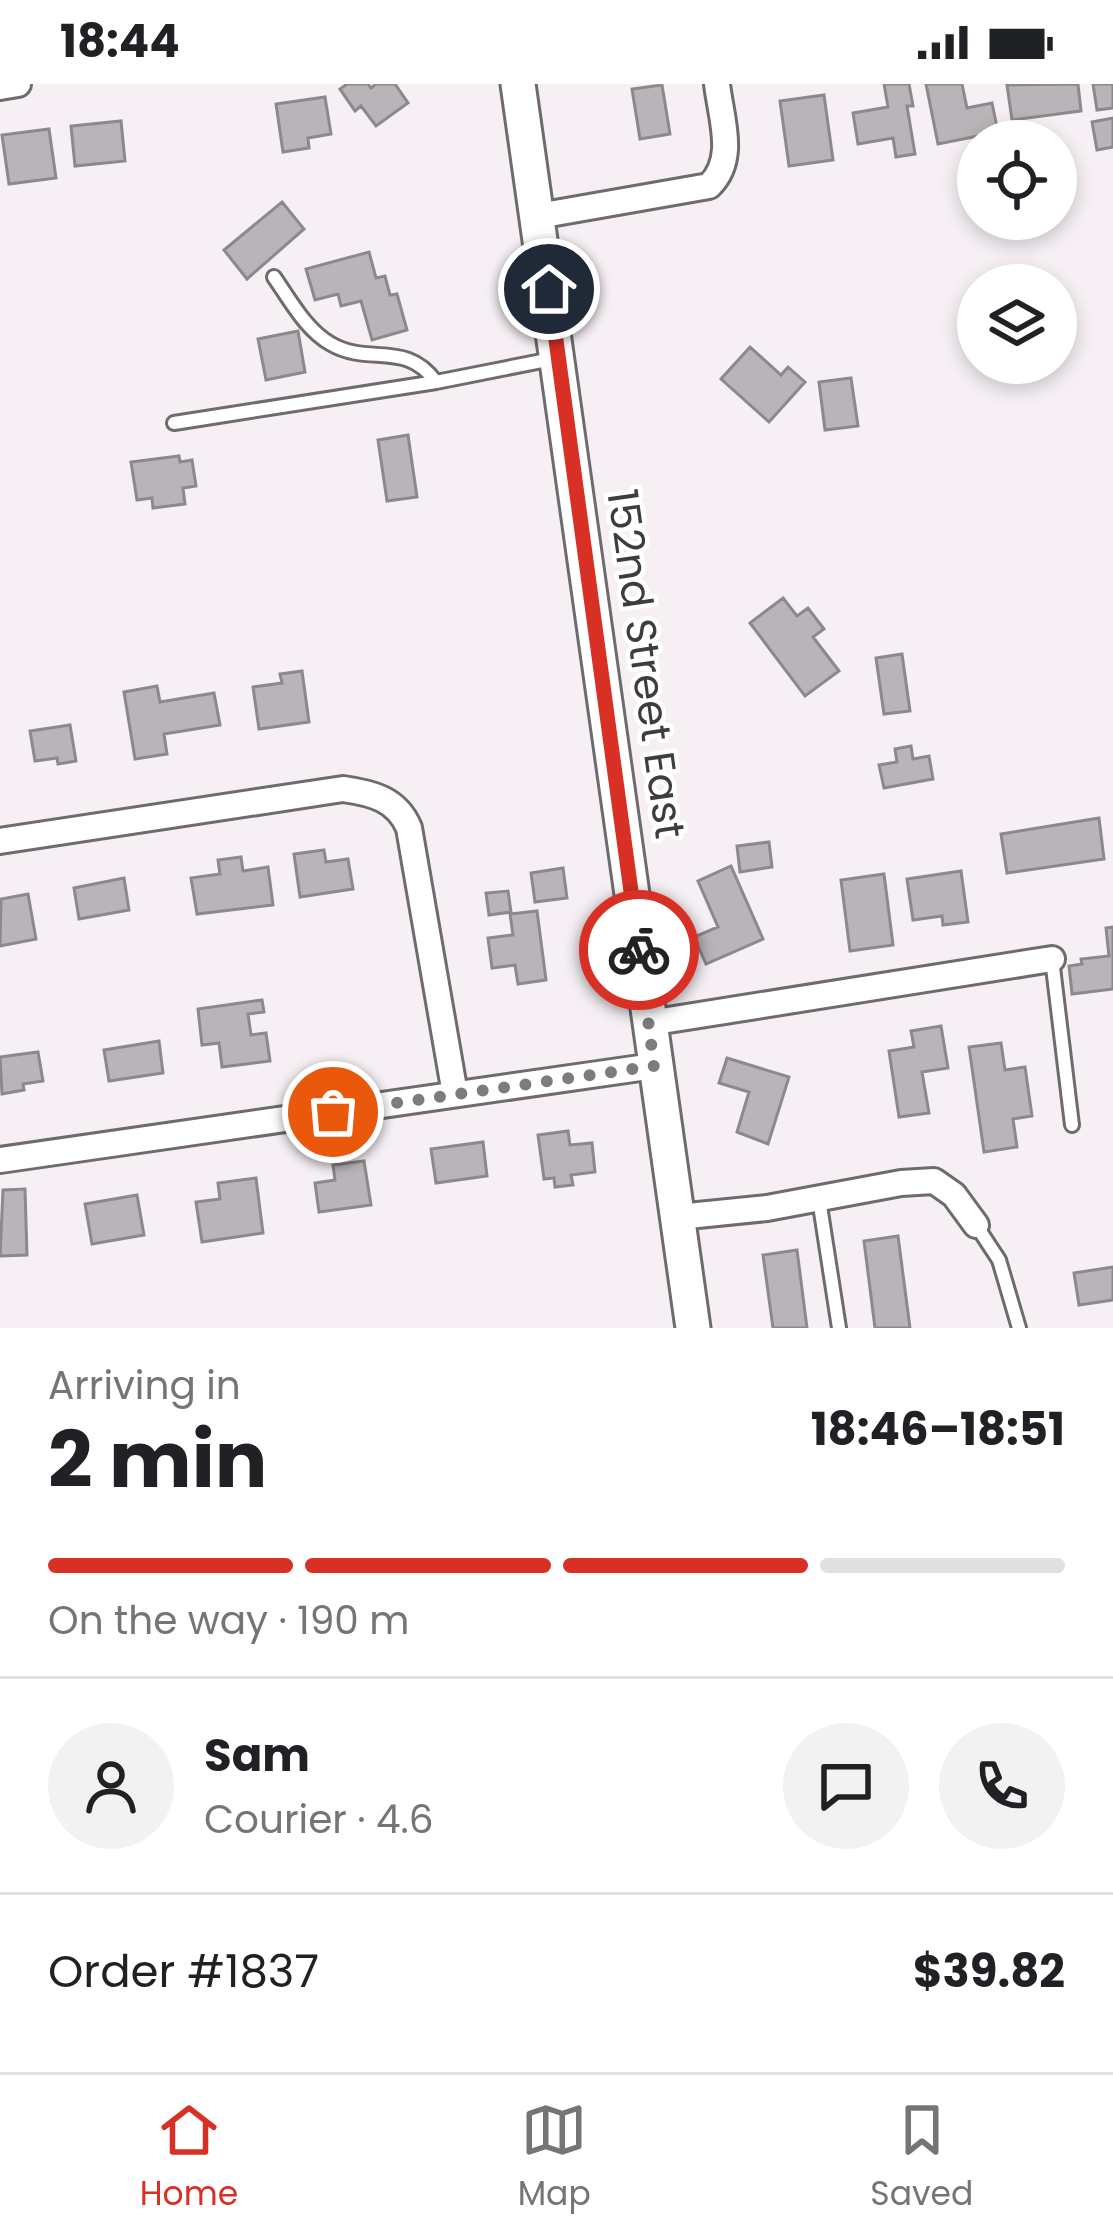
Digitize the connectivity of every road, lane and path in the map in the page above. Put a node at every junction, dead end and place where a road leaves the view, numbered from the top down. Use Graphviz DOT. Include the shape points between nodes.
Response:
graph roads {
  1 [pos="18,84"];
  2 [pos="518,84"];
  3 [pos="717,84"];
  4 [pos="0,87"];
  5 [pos="538,216"];
  6 [pos="274,277"];
  7 [pos="559,358"];
  8 [pos="436,382"];
  9 [pos="174,423"];
  10 [pos="0,842"];
  11 [pos="1052,959"];
  12 [pos="649,1023"];
  13 [pos="654,1066"];
  14 [pos="455,1094"];
  15 [pos="1072,1125"];
  16 [pos="0,1160"];
  17 [pos="819,1199"];
  18 [pos="678,1217"];
  19 [pos="976,1225"];
  20 [pos="693,1328"];
  21 [pos="839,1328"];
  22 [pos="1019,1328"];
  1 -- 4 [label="street"];
  2 -- 5 [label="main road, 152nd Street East"];
  3 -- 5 [label="street" via="724,169 709,186"];
  5 -- 7 [label="main road, 152nd Street East"];
  6 -- 8 [label="lane" via="326,341 409,358"];
  7 -- 8 [label="lane"];
  7 -- 12 [label="main road, 152nd Street East"];
  8 -- 9 [label="lane"];
  10 -- 14 [label="street" via="343,789 394,806 409,828"];
  11 -- 12 [label="street"];
  11 -- 15 [label="lane"];
  12 -- 13 [label="main road, 152nd Street East"];
  13 -- 14 [label="street"];
  13 -- 18 [label="main road, 152nd Street East"];
  14 -- 16 [label="street"];
  17 -- 18 [label="street"];
  17 -- 19 [label="street" via="934,1181"];
  17 -- 21 [label="lane"];
  18 -- 20 [label="main road, 152nd Street East"];
  19 -- 22 [label="lane" via="999,1260"];
}
